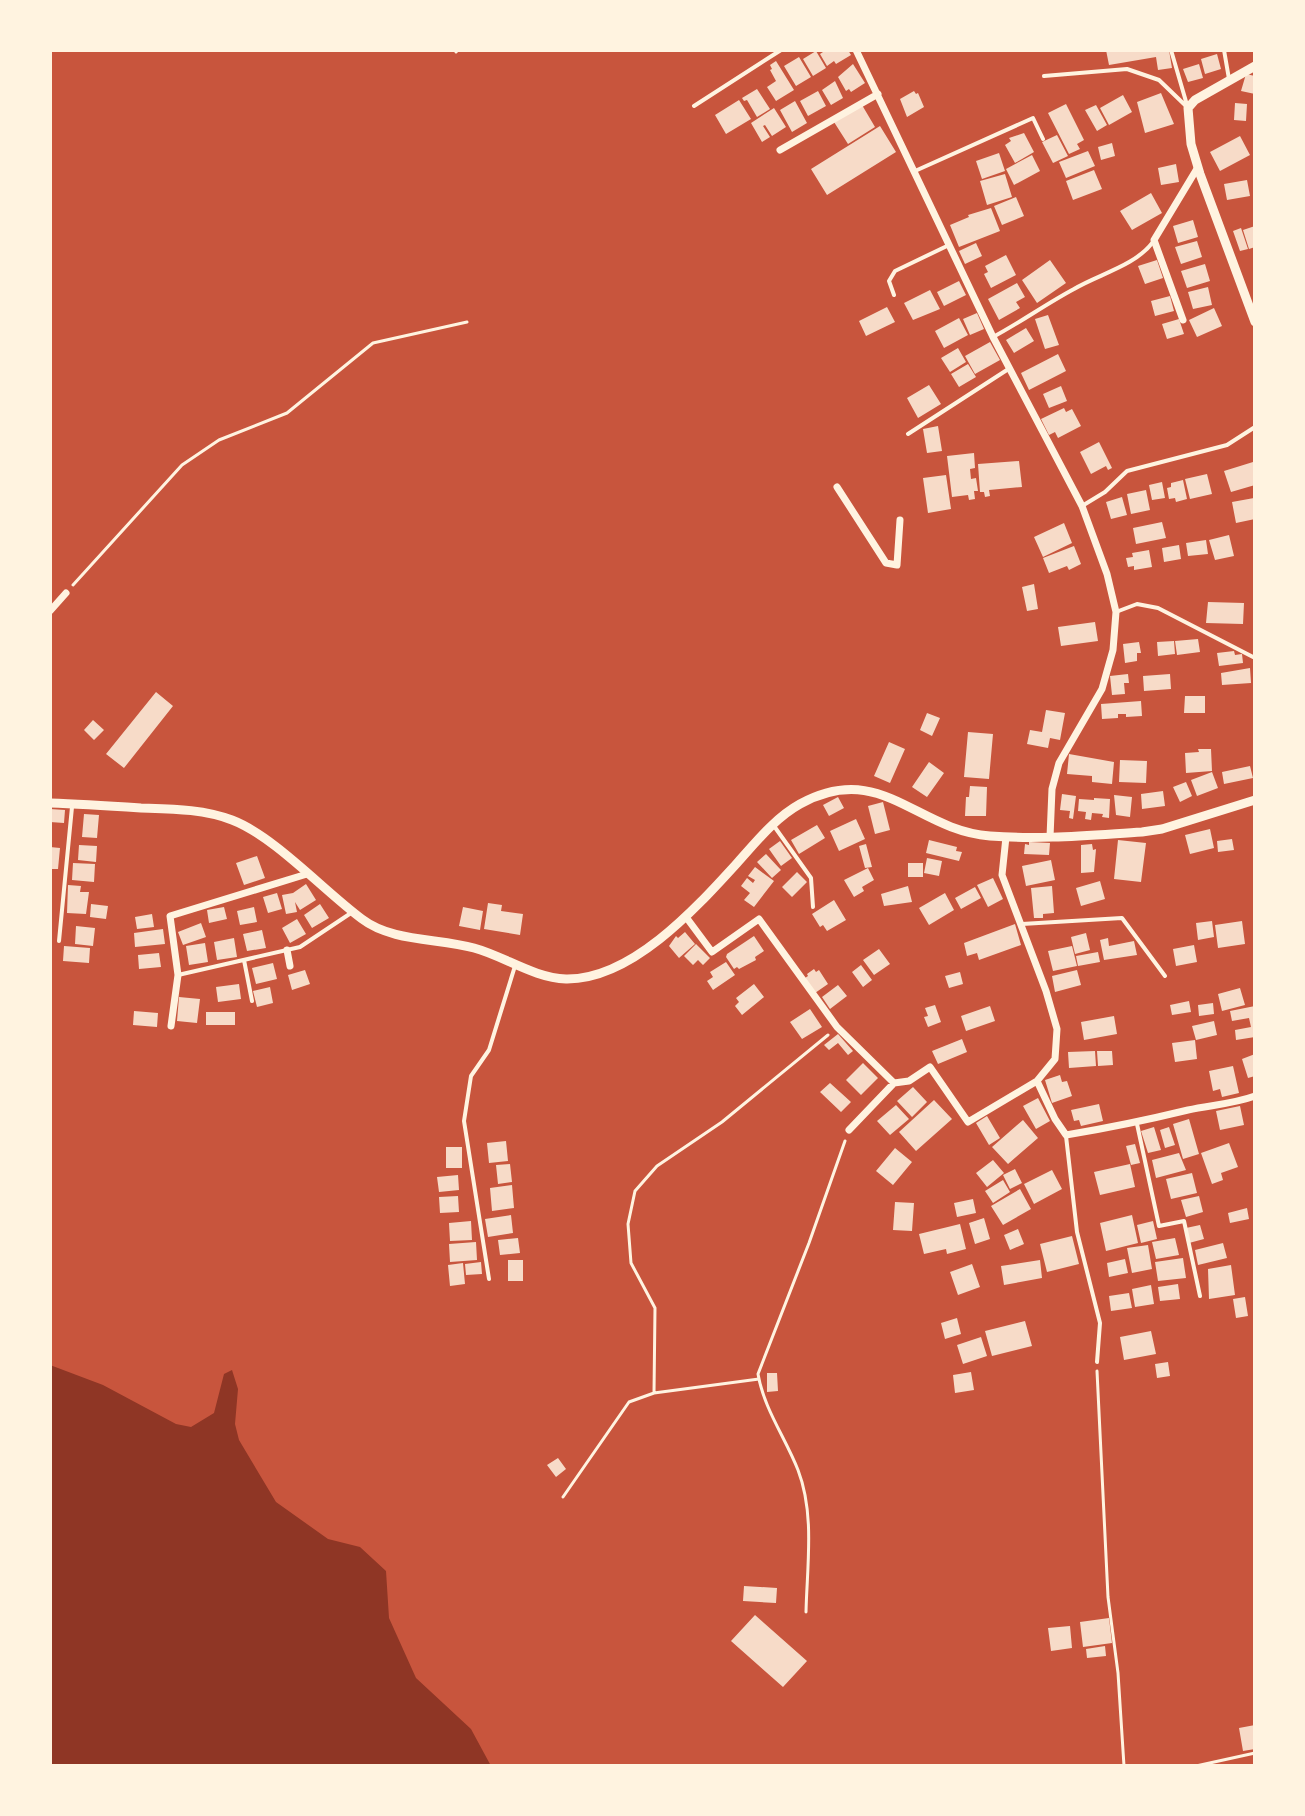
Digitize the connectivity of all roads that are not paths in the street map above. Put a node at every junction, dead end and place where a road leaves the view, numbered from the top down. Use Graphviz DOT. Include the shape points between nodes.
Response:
graph roads {
  1 [pos="781,50"];
  2 [pos="1171,50"];
  3 [pos="1224,50"];
  4 [pos="859,51"];
  5 [pos="1255,66"];
  6 [pos="1044,76"];
  7 [pos="1230,81"];
  8 [pos="878,94"];
  9 [pos="694,106"];
  10 [pos="1188,108"];
  11 [pos="1043,139"];
  12 [pos="780,150"];
  13 [pos="1198,167"];
  14 [pos="915,171"];
  15 [pos="1154,240"];
  16 [pos="950,245"];
  17 [pos="894,295"];
  18 [pos="1183,320"];
  19 [pos="1255,322"];
  20 [pos="993,337"];
  21 [pos="1010,368"];
  22 [pos="1255,427"];
  23 [pos="908,434"];
  24 [pos="837,487"];
  25 [pos="1082,506"];
  26 [pos="900,520"];
  27 [pos="66,593"];
  28 [pos="50,611"];
  29 [pos="1116,612"];
  30 [pos="1255,658"];
  31 [pos="1255,800"];
  32 [pos="50,803"];
  33 [pos="72,804"];
  34 [pos="772,824"];
  35 [pos="1006,837"];
  36 [pos="1050,837"];
  37 [pos="307,874"];
  38 [pos="813,907"];
  39 [pos="353,912"];
  40 [pos="686,917"];
  41 [pos="1022,924"];
  42 [pos="59,941"];
  43 [pos="287,950"];
  44 [pos="244,960"];
  45 [pos="516,964"];
  46 [pos="290,966"];
  47 [pos="178,975"];
  48 [pos="1165,976"];
  49 [pos="252,1001"];
  50 [pos="171,1026"];
  51 [pos="1037,1081"];
  52 [pos="894,1083"];
  53 [pos="1255,1096"];
  54 [pos="1137,1124"];
  55 [pos="849,1130"];
  56 [pos="1066,1135"];
  57 [pos="489,1279"];
  58 [pos="1200,1296"];
  59 [pos="1097,1362"];
  1 -- 9 [label="lane"];
  2 -- 10 [label="lane"];
  3 -- 7 [label="lane"];
  4 -- 8 [label="street"];
  5 -- 7 [label="street"];
  6 -- 10 [label="lane" via="1127,69 1159,80"];
  7 -- 10 [label="street"];
  8 -- 12 [label="street"];
  8 -- 14 [label="street"];
  10 -- 13 [label="street"];
  11 -- 14 [label="lane" via="1033,118"];
  13 -- 15 [label="street"];
  13 -- 19 [label="street"];
  14 -- 16 [label="street"];
  15 -- 18 [label="street"];
  15 -- 20 [label="lane" via="1134,259"];
  16 -- 17 [label="lane" via="895,271 889,281"];
  16 -- 20 [label="street"];
  20 -- 21 [label="street"];
  21 -- 23 [label="lane"];
  21 -- 25 [label="street"];
  22 -- 25 [label="lane" via="1227,445 1127,471"];
  24 -- 26 [label="street" via="886,563 897,565"];
  25 -- 29 [label="street"];
  27 -- 28 [label="street"];
  29 -- 30 [label="lane" via="1137,604 1158,608"];
  29 -- 36 [label="street" via="1102,689 1059,763"];
  31 -- 36 [label="street" via="1162,829"];
  32 -- 33 [label="street"];
  33 -- 37 [label="street" via="210,813 235,820"];
  33 -- 42 [label="lane"];
  34 -- 35 [label="street" via="826,794 868,789 945,826"];
  34 -- 38 [label="lane" via="811,878"];
  34 -- 40 [label="street"];
  35 -- 36 [label="street"];
  35 -- 41 [label="street" via="1002,875"];
  37 -- 39 [label="street"];
  37 -- 47 [label="street" via="170,916"];
  39 -- 43 [label="lane"];
  39 -- 45 [label="street" via="392,933 475,948"];
  40 -- 45 [label="street" via="638,954 588,977 564,979"];
  40 -- 52 [label="street" via="712,952 759,919 837,1027"];
  41 -- 48 [label="lane" via="1122,918"];
  41 -- 51 [label="street" via="1057,1029 1055,1059"];
  43 -- 44 [label="lane"];
  43 -- 46 [label="street"];
  44 -- 47 [label="lane"];
  44 -- 49 [label="lane"];
  45 -- 57 [label="lane" via="489,1050 471,1076 464,1121"];
  47 -- 50 [label="street"];
  51 -- 52 [label="street" via="968,1122 930,1067 909,1081"];
  51 -- 56 [label="street"];
  52 -- 55 [label="street"];
  53 -- 54 [label="street"];
  54 -- 56 [label="street"];
  54 -- 58 [label="lane" via="1159,1226 1184,1221"];
  56 -- 59 [label="lane" via="1077,1232 1100,1323"];
}
